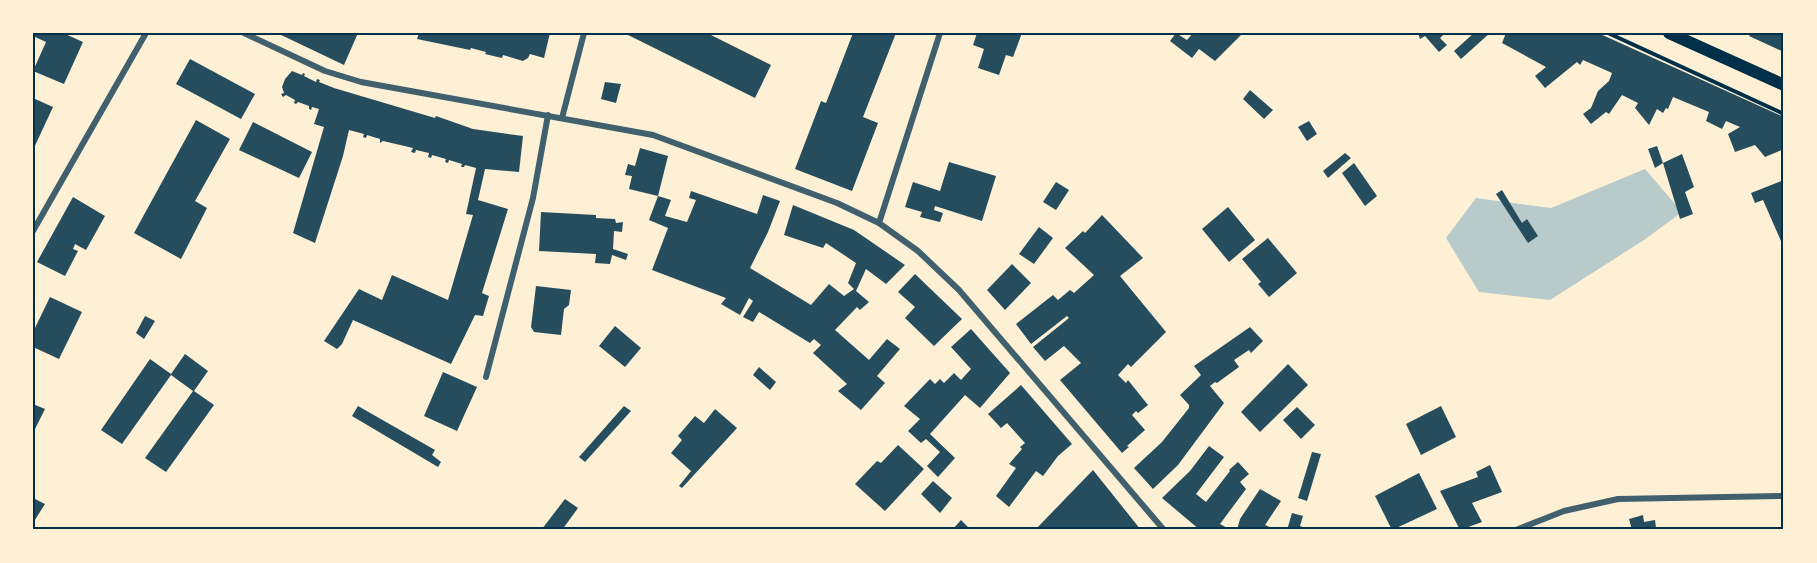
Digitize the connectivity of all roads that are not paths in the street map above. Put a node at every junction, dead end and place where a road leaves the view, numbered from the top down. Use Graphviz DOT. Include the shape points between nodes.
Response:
graph roads {
  1 [pos="146,33"];
  2 [pos="244,33"];
  3 [pos="584,33"];
  4 [pos="940,33"];
  5 [pos="1669,33"];
  6 [pos="1784,85"];
  7 [pos="548,115"];
  8 [pos="562,117"];
  9 [pos="879,223"];
  10 [pos="33,231"];
  11 [pos="486,376"];
  12 [pos="1784,496"];
  13 [pos="1164,530"];
  14 [pos="1516,530"];
  1 -- 10 [label="street"];
  2 -- 7 [label="street" via="343,77"];
  3 -- 8 [label="street"];
  4 -- 9 [label="street"];
  5 -- 6 [label="main road"];
  7 -- 8 [label="street"];
  7 -- 11 [label="street" via="533,198"];
  8 -- 9 [label="street" via="671,140 837,203"];
  9 -- 13 [label="street" via="918,251 959,290"];
  12 -- 14 [label="street" via="1618,499 1564,511"];
}
